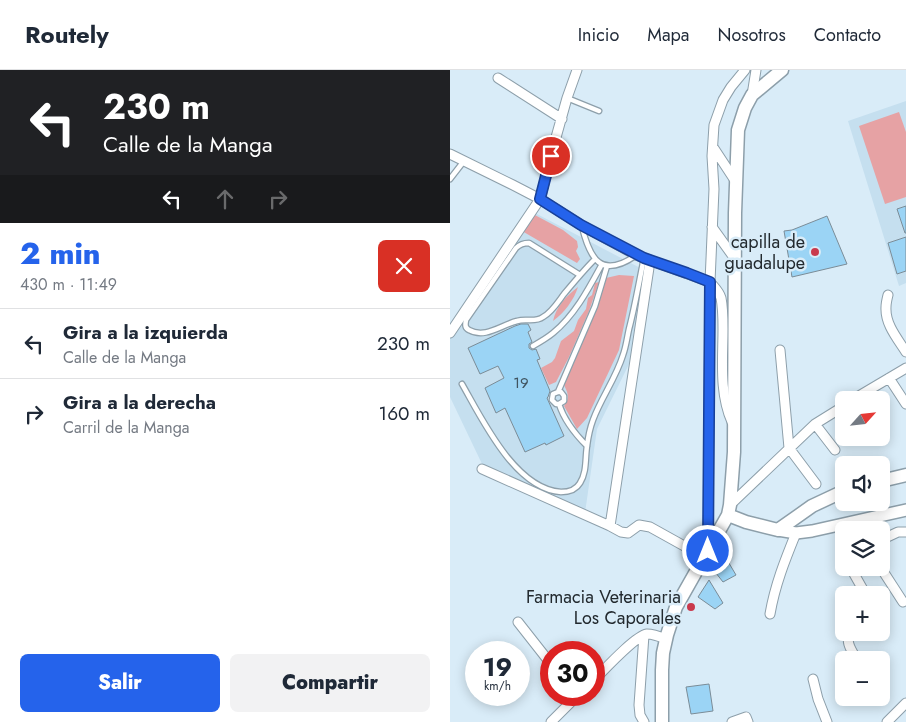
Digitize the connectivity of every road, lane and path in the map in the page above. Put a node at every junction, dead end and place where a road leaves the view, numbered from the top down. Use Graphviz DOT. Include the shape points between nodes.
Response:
graph roads {
  1 [pos="577,70"];
  2 [pos="745,70"];
  3 [pos="756,70"];
  4 [pos="782,70"];
  5 [pos="498,78"];
  6 [pos="752,94"];
  7 [pos="567,98"];
  8 [pos="599,111"];
  9 [pos="562,119"];
  10 [pos="713,147"];
  11 [pos="450,154"];
  12 [pos="464,161"];
  13 [pos="450,179"];
  14 [pos="736,182"];
  15 [pos="540,199"];
  16 [pos="581,225"];
  17 [pos="712,227"];
  18 [pos="643,258"];
  19 [pos="595,259"];
  20 [pos="735,259"];
  21 [pos="604,265"];
  22 [pos="580,275"];
  23 [pos="710,282"];
  24 [pos="888,295"];
  25 [pos="450,333"];
  26 [pos="533,346"];
  27 [pos="780,350"];
  28 [pos="906,352"];
  29 [pos="906,368"];
  30 [pos="889,378"];
  31 [pos="462,384"];
  32 [pos="867,391"];
  33 [pos="558,392"];
  34 [pos="559,404"];
  35 [pos="906,404"];
  36 [pos="835,412"];
  37 [pos="815,424"];
  38 [pos="734,427"];
  39 [pos="587,446"];
  40 [pos="790,448"];
  41 [pos="835,450"];
  42 [pos="482,469"];
  43 [pos="906,475"];
  44 [pos="890,479"];
  45 [pos="816,484"];
  46 [pos="835,495"];
  47 [pos="729,510"];
  48 [pos="906,510"];
  49 [pos="610,526"];
  50 [pos="778,530"];
  51 [pos="906,532"];
  52 [pos="796,533"];
  53 [pos="890,536"];
  54 [pos="706,554"];
  55 [pos="885,576"];
  56 [pos="903,602"];
  57 [pos="770,614"];
  58 [pos="518,622"];
  59 [pos="644,635"];
  60 [pos="666,639"];
  61 [pos="540,650"];
  62 [pos="605,669"];
  63 [pos="813,679"];
  64 [pos="906,704"];
  65 [pos="567,706"];
  66 [pos="552,722"];
  67 [pos="644,722"];
  68 [pos="662,722"];
  69 [pos="732,722"];
  70 [pos="748,722"];
  71 [pos="827,722"];
  72 [pos="887,722"];
  1 -- 7 [label="street"];
  2 -- 10 [label="street" via="723,100 714,125"];
  3 -- 6 [label="street"];
  4 -- 6 [label="main road"];
  5 -- 9 [label="street"];
  6 -- 14 [label="main road" via="738,130"];
  7 -- 8 [label="lane"];
  7 -- 9 [label="street"];
  9 -- 15 [label="street"];
  10 -- 14 [label="street"];
  10 -- 17 [label="street"];
  11 -- 12 [label="street"];
  12 -- 13 [label="lane"];
  12 -- 15 [label="street"];
  14 -- 20 [label="main road"];
  15 -- 16 [label="street"];
  15 -- 25 [label="street"];
  16 -- 18 [label="street"];
  16 -- 19 [label="lane"];
  17 -- 20 [label="street"];
  17 -- 23 [label="street"];
  18 -- 21 [label="lane"];
  18 -- 23 [label="street"];
  18 -- 39 [label="lane" via="623,355 593,420"];
  18 -- 49 [label="street"];
  19 -- 21 [label="lane"];
  19 -- 22 [label="lane"];
  20 -- 38 [label="main road"];
  21 -- 26 [label="lane" via="563,324"];
  21 -- 33 [label="lane" via="595,306"];
  22 -- 22 [label="lane" via="529,243 520,244 466,320 466,328 484,333 524,319 538,320 552,309"];
  23 -- 38 [label="street" via="722,303 723,380 726,406"];
  23 -- 54 [label="street"];
  24 -- 28 [label="street" via="887,319"];
  27 -- 40 [label="street"];
  29 -- 30 [label="street"];
  30 -- 32 [label="street"];
  30 -- 35 [label="street"];
  31 -- 39 [label="lane" via="504,454 532,482 558,492 573,490 584,475"];
  33 -- 34 [label="lane" via="564,396 564,402"];
  33 -- 34 [label="lane" via="553,394 552,400"];
  34 -- 39 [label="lane"];
  36 -- 37 [label="street"];
  37 -- 40 [label="street"];
  37 -- 41 [label="street"];
  38 -- 47 [label="main road"];
  40 -- 45 [label="street"];
  40 -- 47 [label="street"];
  42 -- 49 [label="street"];
  43 -- 44 [label="main road"];
  46 -- 50 [label="main road" via="812,506"];
  47 -- 50 [label="main road" via="746,522"];
  47 -- 54 [label="main road"];
  48 -- 52 [label="street"];
  49 -- 54 [label="street" via="628,533 639,526 650,527"];
  50 -- 52 [label="street"];
  51 -- 53 [label="street"];
  52 -- 57 [label="street" via="779,575"];
  54 -- 60 [label="main road" via="676,607"];
  55 -- 56 [label="street"];
  58 -- 61 [label="street"];
  59 -- 60 [label="street"];
  59 -- 62 [label="street"];
  59 -- 67 [label="street" via="639,705"];
  60 -- 68 [label="main road" via="662,670"];
  63 -- 71 [label="street"];
  64 -- 72 [label="street"];
  65 -- 66 [label="street"];
  69 -- 70 [label="street" via="746,717"];
}
